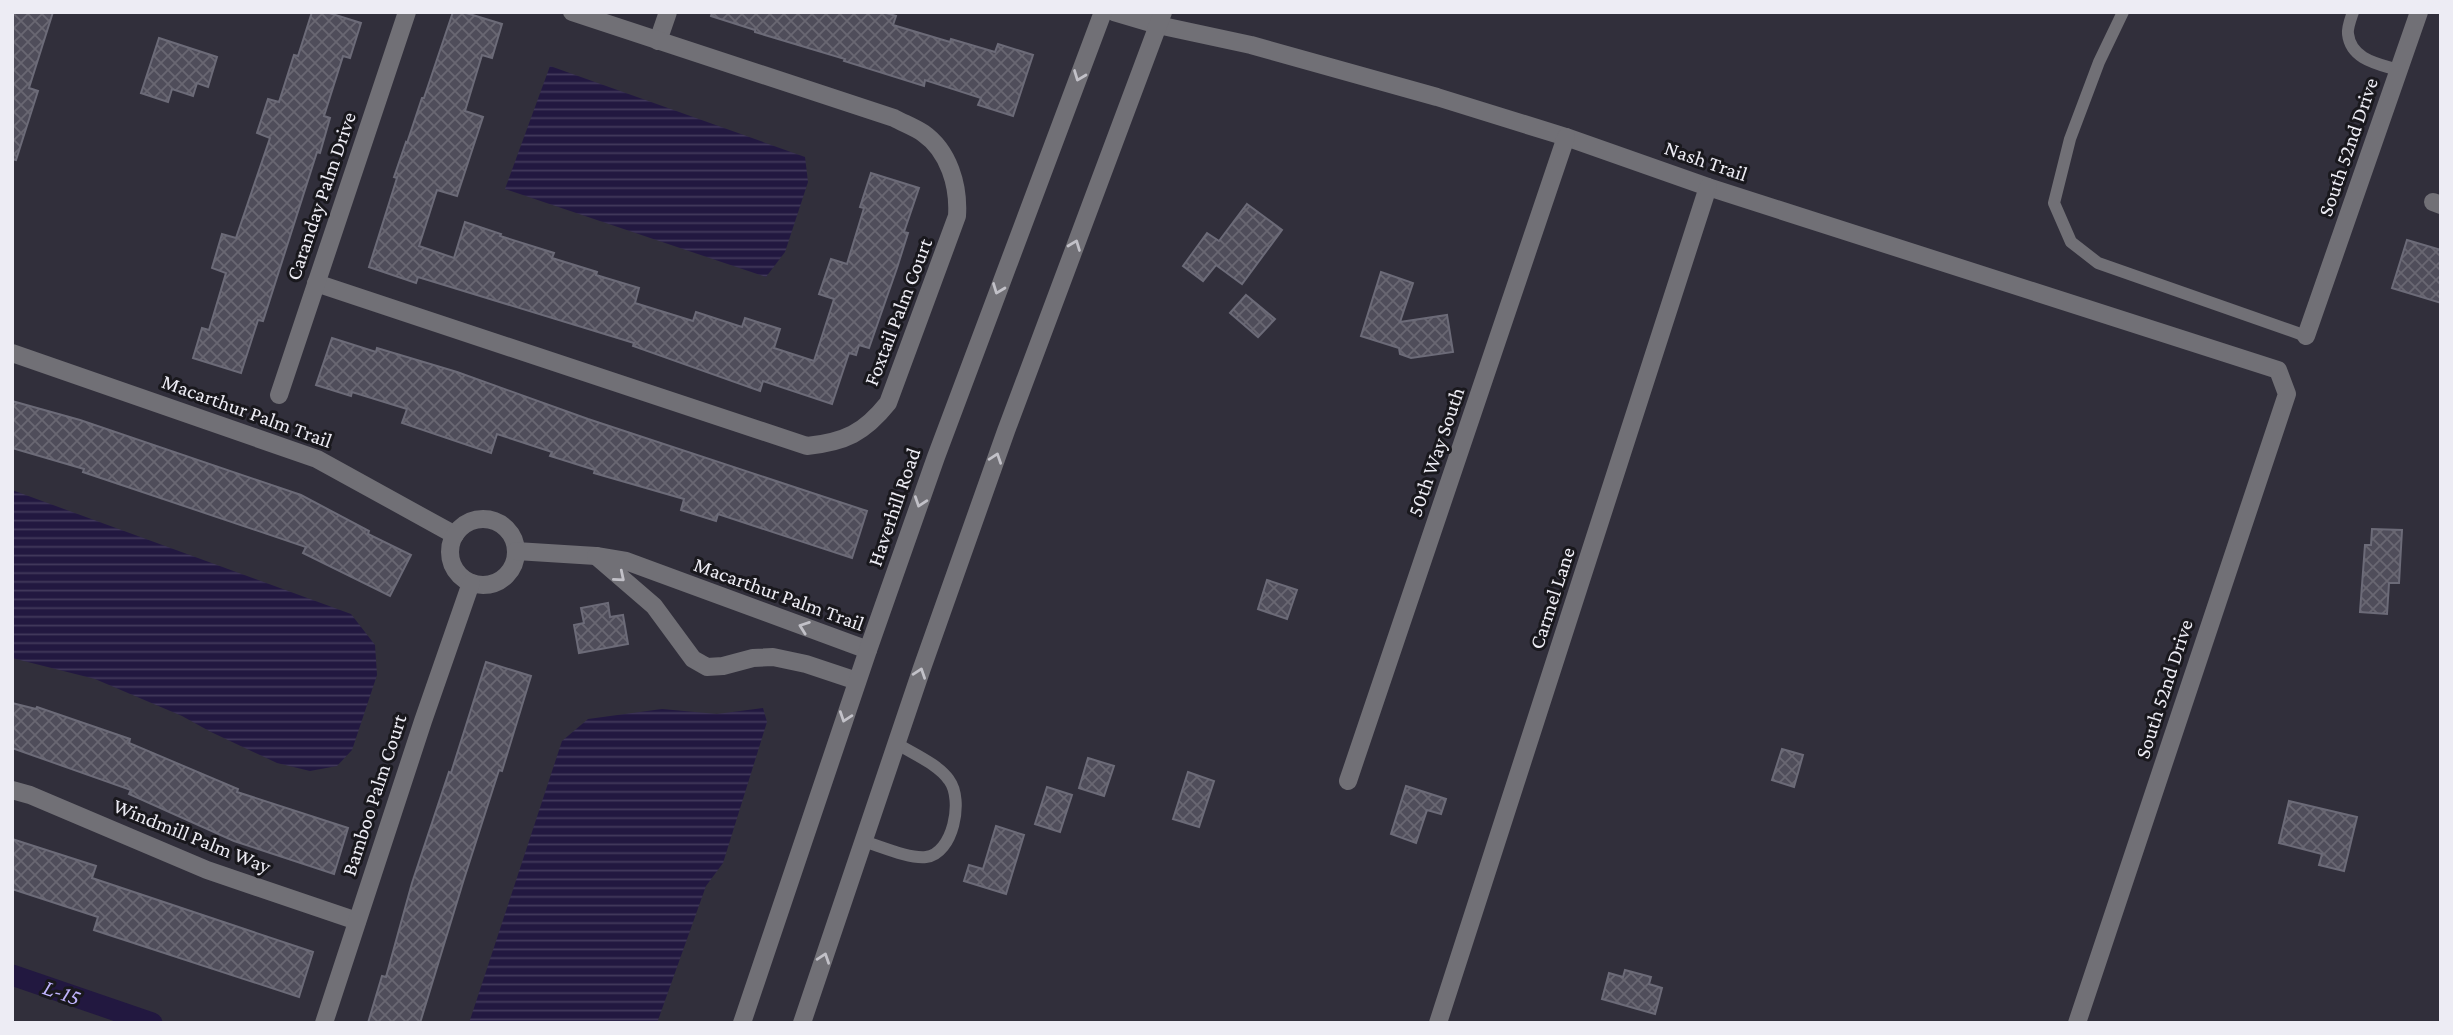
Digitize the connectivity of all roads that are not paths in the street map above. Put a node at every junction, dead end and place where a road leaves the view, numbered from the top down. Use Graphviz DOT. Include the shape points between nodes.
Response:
graph roads {
  1 [pos="407,12"];
  2 [pos="572,12"];
  3 [pos="668,12"];
  4 [pos="1103,12"];
  5 [pos="1114,12"];
  6 [pos="2123,12"];
  7 [pos="2353,12"];
  8 [pos="2419,12"];
  9 [pos="1160,19"];
  10 [pos="658,41"];
  11 [pos="2399,70"];
  12 [pos="1566,137"];
  13 [pos="1708,187"];
  14 [pos="316,283"];
  15 [pos="2306,336"];
  16 [pos="12,353"];
  17 [pos="2278,370"];
  18 [pos="279,395"];
  19 [pos="455,535"];
  20 [pos="516,551"];
  21 [pos="596,556"];
  22 [pos="471,583"];
  23 [pos="868,650"];
  24 [pos="858,681"];
  25 [pos="896,743"];
  26 [pos="1348,781"];
  27 [pos="12,790"];
  28 [pos="863,841"];
  29 [pos="357,921"];
  30 [pos="324,1023"];
  31 [pos="742,1023"];
  32 [pos="802,1023"];
  33 [pos="1438,1023"];
  34 [pos="2077,1023"];
  1 -- 14 [label="street, Caranday Palm Drive"];
  2 -- 10 [label="street, Foxtail Palm Court"];
  3 -- 10 [label="street"];
  4 -- 23 [label="street, Haverhill Road, one-way"];
  5 -- 9 [label="street, Nash Trail"];
  6 -- 15 [label="lane" via="2070,139 2054,203 2071,242 2098,263"];
  7 -- 11 [label="lane" via="2348,34 2357,54"];
  8 -- 11 [label="street, South 52nd Drive"];
  9 -- 12 [label="street, Nash Trail"];
  25 -- 9 [label="street, one-way" via="1006,431"];
  10 -- 14 [label="street, Foxtail Palm Court" via="894,118 925,134 953,175 957,216 893,390 874,420 853,436 807,446"];
  11 -- 15 [label="street, South 52nd Drive"];
  12 -- 13 [label="street, Nash Trail"];
  12 -- 26 [label="street, 50th Way South"];
  13 -- 17 [label="street, Nash Trail"];
  13 -- 33 [label="street, Carmel Lane"];
  14 -- 18 [label="street, Caranday Palm Drive"];
  16 -- 19 [label="street, Macarthur Palm Trail" via="317,459"];
  17 -- 34 [label="street, South 52nd Drive" via="2287,394"];
  19 -- 20 [label="street" via="474,521 498,523 514,540"];
  19 -- 22 [label="street" via="452,562"];
  20 -- 21 [label="street, Macarthur Palm Trail"];
  20 -- 22 [label="street" via="515,562 502,579 492,584"];
  23 -- 21 [label="street, Macarthur Palm Trail, one-way" via="626,561"];
  21 -- 24 [label="street, one-way" via="654,606 693,659 707,667 773,657"];
  22 -- 29 [label="street, Bamboo Palm Court"];
  23 -- 24 [label="street, Haverhill Road"];
  24 -- 31 [label="street, Haverhill Road, one-way"];
  25 -- 28 [label="street"];
  25 -- 28 [label="lane" via="949,779 957,798 953,825 944,846 922,858"];
  27 -- 29 [label="street, Windmill Palm Way" via="207,870"];
  32 -- 28 [label="street, one-way"];
  29 -- 30 [label="street, Bamboo Palm Court"];
}
